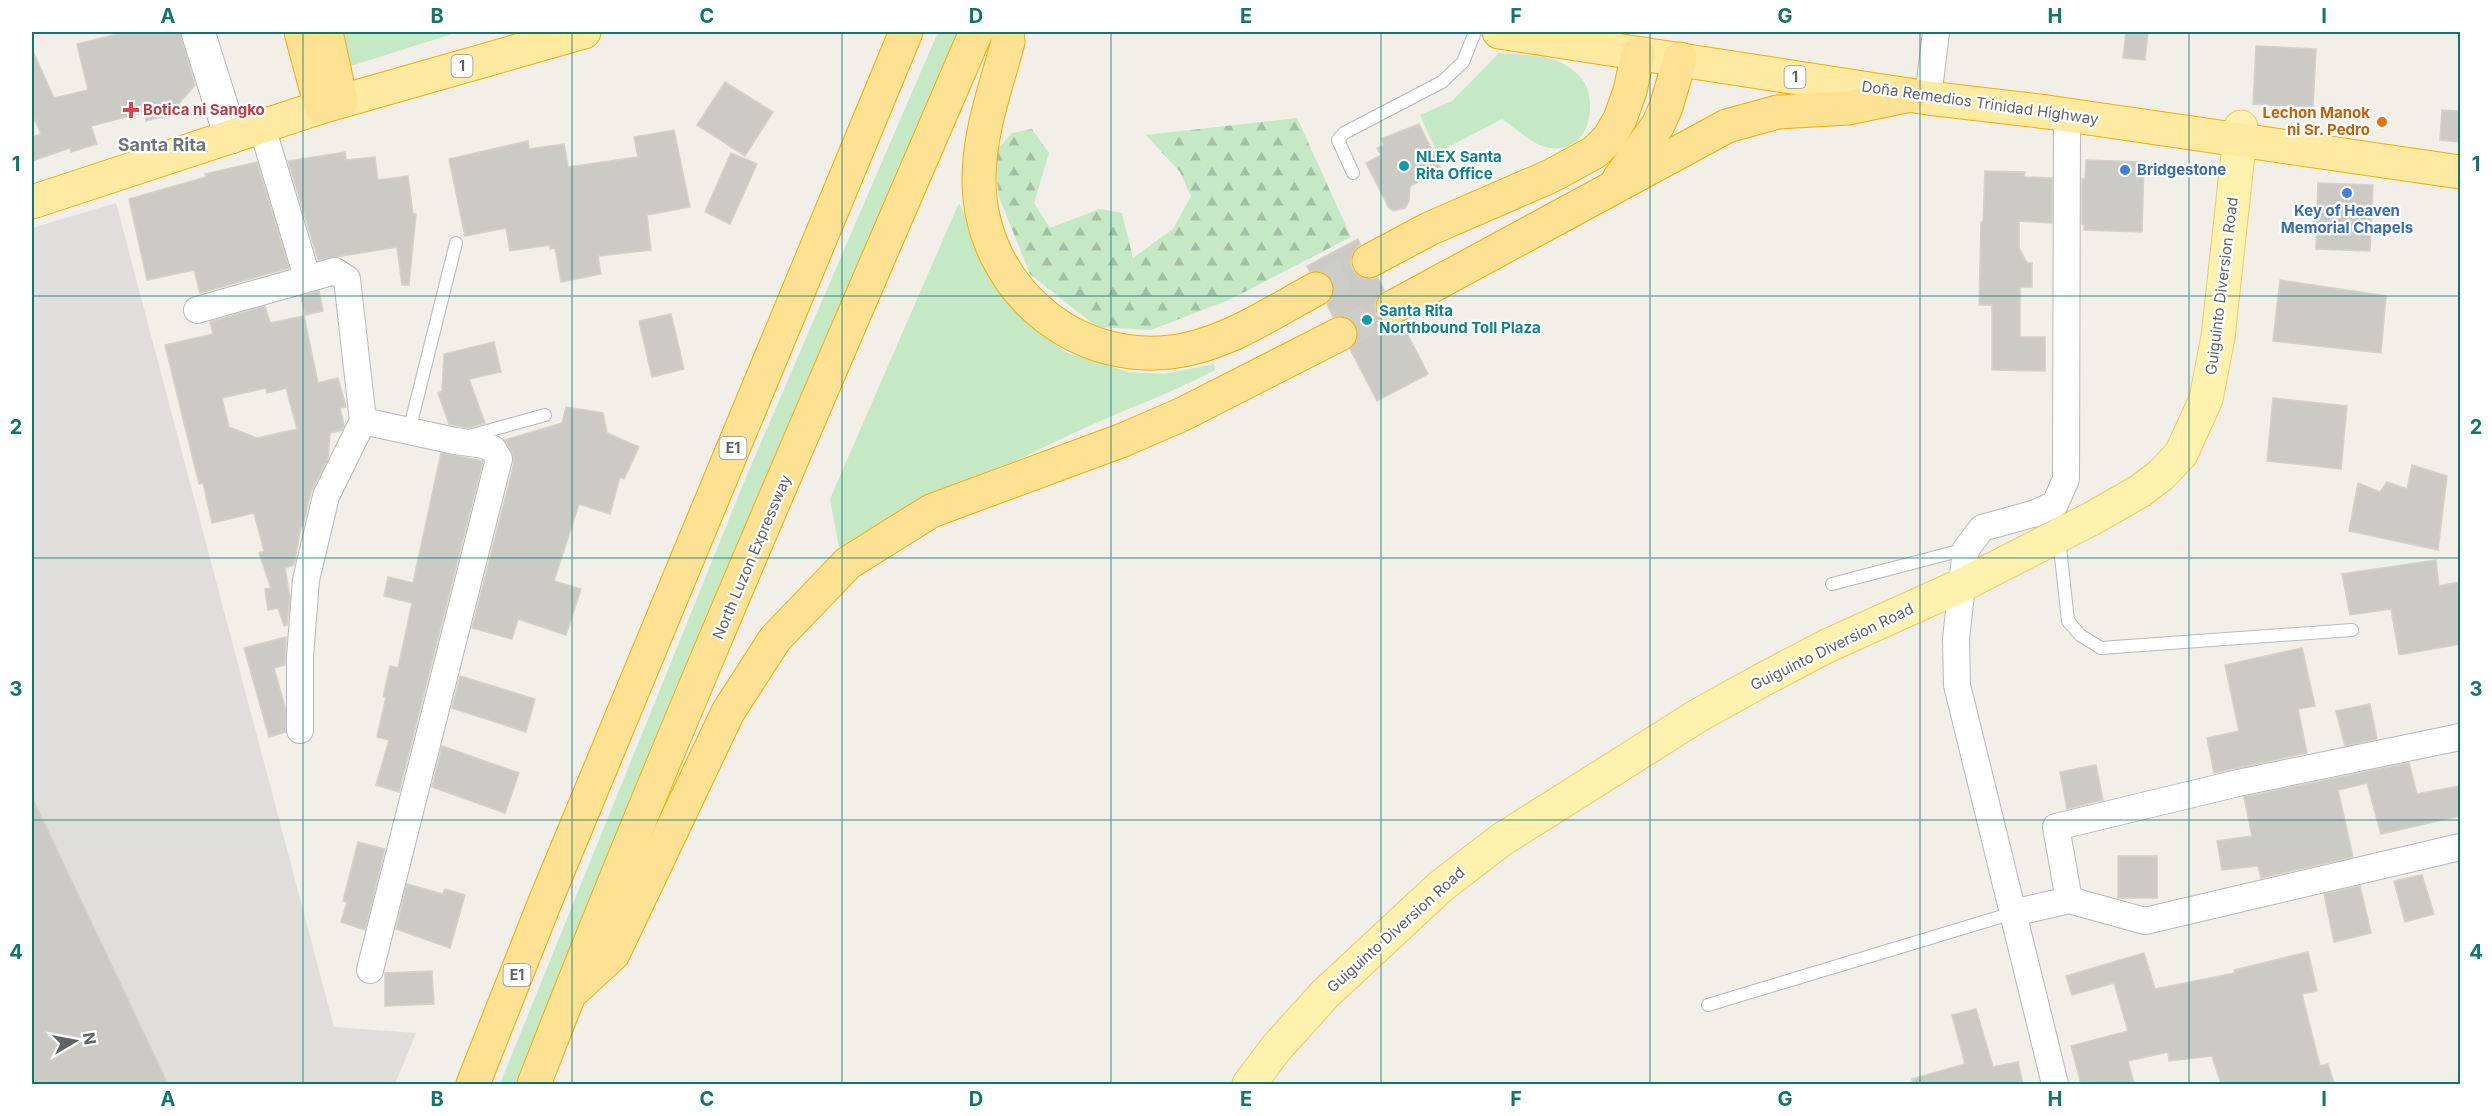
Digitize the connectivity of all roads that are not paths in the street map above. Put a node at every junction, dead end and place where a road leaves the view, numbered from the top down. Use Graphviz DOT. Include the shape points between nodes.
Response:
graph roads {
  1 [pos="198,32"];
  2 [pos="301,32"];
  3 [pos="326,32"];
  4 [pos="584,32"];
  5 [pos="906,32"];
  6 [pos="976,32"];
  7 [pos="1007,32"];
  8 [pos="1475,32"];
  9 [pos="1499,32"];
  10 [pos="1936,32"];
  11 [pos="1638,54"];
  12 [pos="1680,59"];
  13 [pos="1919,96"];
  14 [pos="331,104"];
  15 [pos="2067,115"];
  16 [pos="2241,128"];
  17 [pos="246,132"];
  18 [pos="2460,172"];
  19 [pos="1353,173"];
  20 [pos="1612,187"];
  21 [pos="32,202"];
  22 [pos="456,243"];
  23 [pos="1369,261"];
  24 [pos="307,277"];
  25 [pos="1316,290"];
  26 [pos="1394,307"];
  27 [pos="197,310"];
  28 [pos="1340,334"];
  29 [pos="545,414"];
  30 [pos="363,421"];
  31 [pos="409,431"];
  32 [pos="455,441"];
  33 [pos="2056,516"];
  34 [pos="1966,549"];
  35 [pos="1832,584"];
  36 [pos="1962,585"];
  37 [pos="2352,630"];
  38 [pos="300,730"];
  39 [pos="2460,737"];
  40 [pos="2460,847"];
  41 [pos="2069,900"];
  42 [pos="2013,913"];
  43 [pos="370,970"];
  44 [pos="569,994"];
  45 [pos="1708,1005"];
  46 [pos="473,1084"];
  47 [pos="534,1084"];
  48 [pos="1249,1084"];
  49 [pos="2055,1084"];
  1 -- 17 [label="main road"];
  2 -- 14 [label="highway"];
  3 -- 14 [label="highway"];
  4 -- 14 [label="highway, 1"];
  5 -- 46 [label="highway, E1"];
  6 -- 44 [label="highway, North Luzon Expressway"];
  7 -- 25 [label="highway" via="1008,42 983,136 980,197 987,236 1003,269 1040,311 1096,344 1138,352 1172,352 1215,341"];
  8 -- 19 [label="lane" via="1463,62 1442,82 1344,133 1338,140"];
  9 -- 11 [label="highway, Doña Remedios Trinidad Highway / 1"];
  10 -- 13 [label="street"];
  11 -- 12 [label="highway, Doña Remedios Trinidad Highway / 1"];
  11 -- 23 [label="highway" via="1620,119 1595,152"];
  12 -- 13 [label="highway, Doña Remedios Trinidad Highway / 1"];
  12 -- 20 [label="highway" via="1658,125"];
  13 -- 15 [label="highway, Doña Remedios Trinidad Highway / 1"];
  13 -- 20 [label="highway" via="1848,108 1778,112 1745,120"];
  14 -- 17 [label="highway, 1"];
  15 -- 18 [label="highway, Doña Remedios Trinidad Highway / 1"];
  15 -- 33 [label="street" via="2066,478"];
  16 -- 36 [label="main road, Guiguinto Diversion Road" via="2213,368 2206,399 2181,454 2161,475 2115,507"];
  17 -- 21 [label="highway, 1"];
  17 -- 24 [label="street"];
  20 -- 26 [label="highway"];
  22 -- 31 [label="lane"];
  24 -- 27 [label="street"];
  24 -- 30 [label="street" via="335,271 347,279"];
  28 -- 44 [label="highway" via="1133,436 931,511 848,563 775,639 728,712 613,954"];
  29 -- 32 [label="lane"];
  30 -- 31 [label="street"];
  30 -- 38 [label="street" via="326,496 306,580"];
  31 -- 32 [label="street"];
  32 -- 43 [label="street" via="484,445 499,459"];
  33 -- 34 [label="street" via="2036,513 1982,528"];
  33 -- 37 [label="lane" via="2068,621 2080,635 2101,648"];
  34 -- 35 [label="lane"];
  34 -- 36 [label="street"];
  36 -- 42 [label="street" via="1956,639 1957,685"];
  36 -- 48 [label="main road, Guiguinto Diversion Road" via="1764,679 1699,715 1501,840 1440,887 1325,994"];
  39 -- 41 [label="street" via="2238,783 2056,827"];
  40 -- 41 [label="street" via="2145,921"];
  41 -- 42 [label="street"];
  42 -- 45 [label="lane"];
  42 -- 49 [label="street"];
  44 -- 47 [label="highway, North Luzon Expressway"];
}
